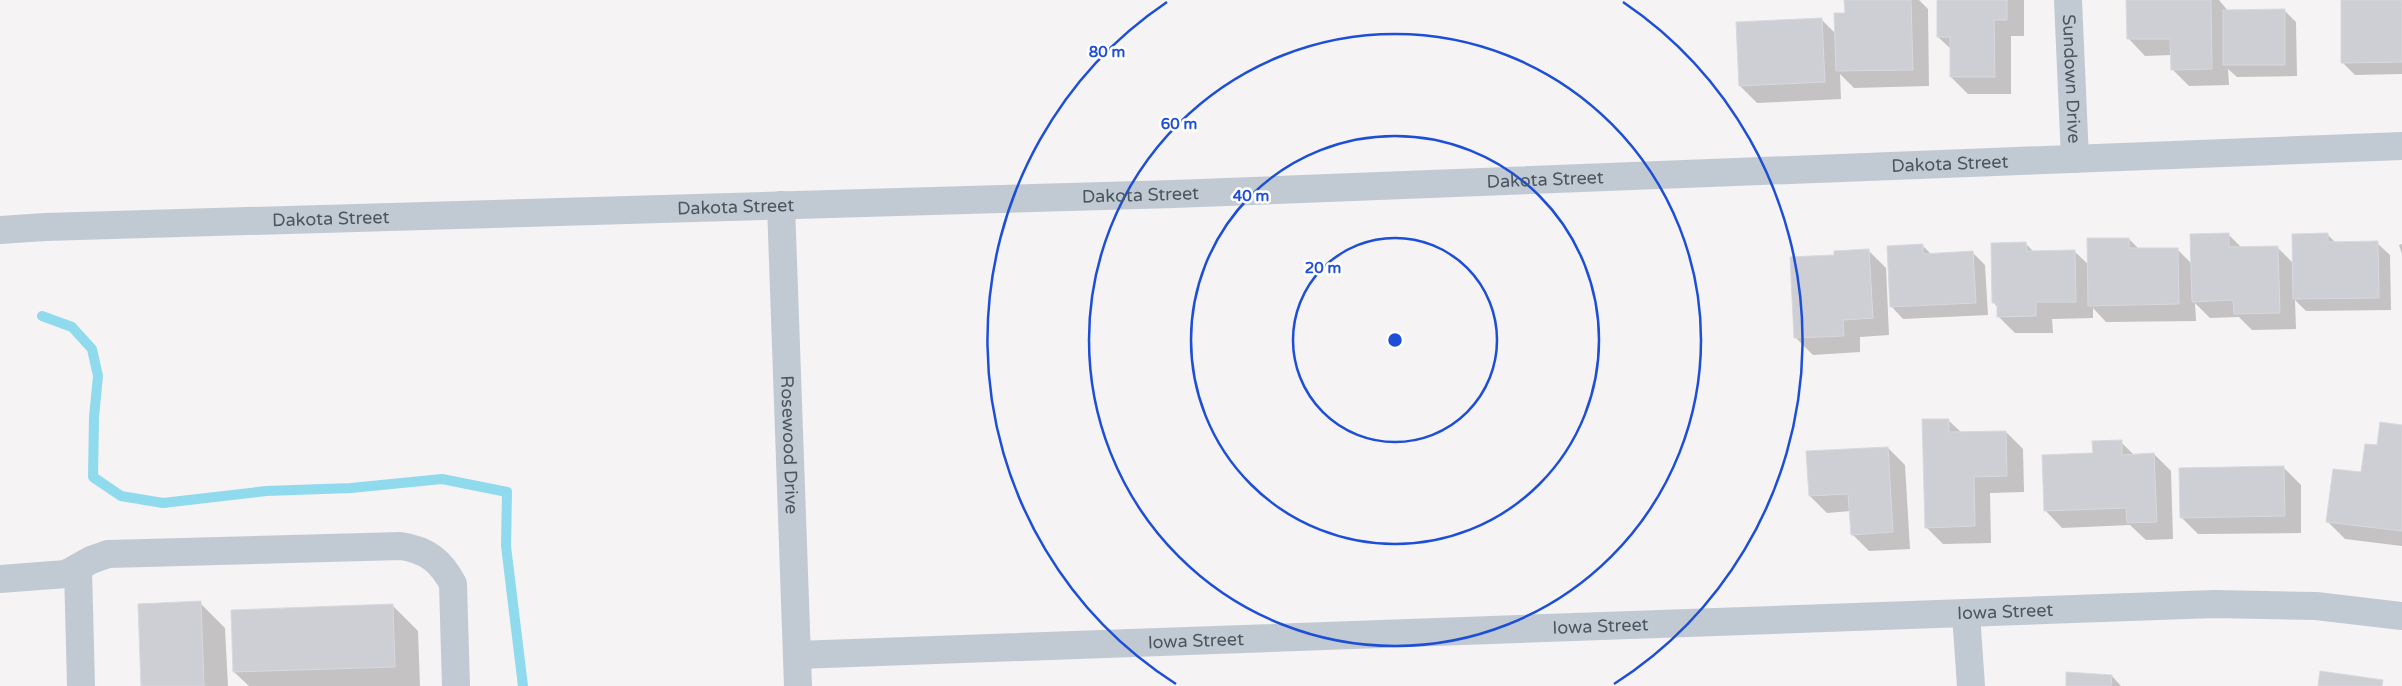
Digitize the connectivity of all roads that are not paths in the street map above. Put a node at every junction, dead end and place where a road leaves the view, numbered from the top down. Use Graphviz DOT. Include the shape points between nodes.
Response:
graph roads {
  1 [pos="2068,0"];
  2 [pos="2402,146"];
  3 [pos="2075,158"];
  4 [pos="781,205"];
  5 [pos="0,230"];
  6 [pos="78,569"];
  7 [pos="0,579"];
  8 [pos="1966,614"];
  9 [pos="2402,616"];
  10 [pos="797,655"];
  11 [pos="81,686"];
  12 [pos="456,686"];
  13 [pos="798,686"];
  14 [pos="1971,686"];
  1 -- 3 [label="street, Sundown Drive"];
  2 -- 3 [label="street, Dakota Street"];
  3 -- 4 [label="street, Dakota Street" via="1174,194"];
  4 -- 5 [label="street, Dakota Street"];
  4 -- 10 [label="street, Rosewood Drive"];
  6 -- 7 [label="street" via="66,574"];
  6 -- 11 [label="street"];
  6 -- 12 [label="street" via="108,554 401,546 419,549 446,570 453,584"];
  8 -- 9 [label="street, Iowa Street" via="2215,604 2316,606"];
  8 -- 10 [label="street, Iowa Street"];
  8 -- 14 [label="street"];
  10 -- 13 [label="street, Rosewood Drive"];
}
